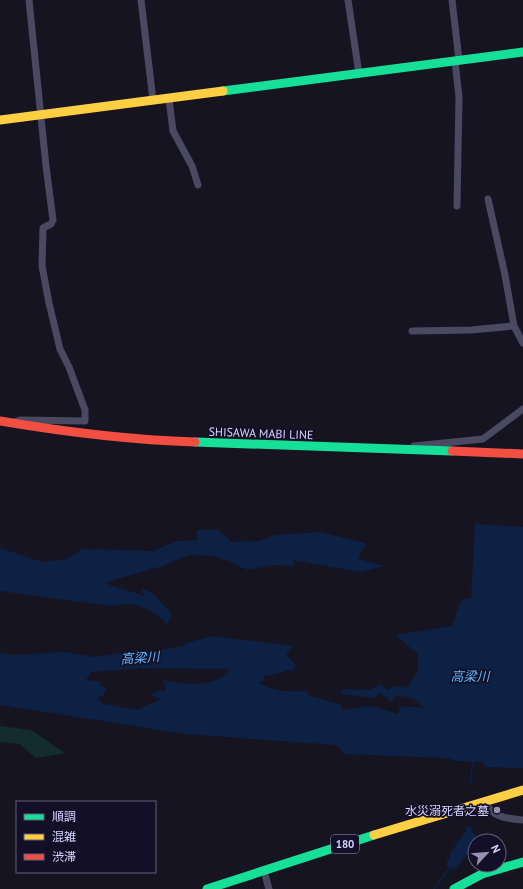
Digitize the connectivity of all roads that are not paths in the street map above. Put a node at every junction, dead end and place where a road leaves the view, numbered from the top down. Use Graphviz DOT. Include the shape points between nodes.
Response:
graph roads {
  1 [pos="29,0"];
  2 [pos="141,0"];
  3 [pos="348,0"];
  4 [pos="452,0"];
  5 [pos="523,52"];
  6 [pos="457,61"];
  7 [pos="359,74"];
  8 [pos="169,98"];
  9 [pos="153,100"];
  10 [pos="42,115"];
  11 [pos="0,120"];
  12 [pos="198,185"];
  13 [pos="488,199"];
  14 [pos="457,206"];
  15 [pos="514,326"];
  16 [pos="412,331"];
  17 [pos="523,343"];
  18 [pos="523,409"];
  19 [pos="0,421"];
  20 [pos="12,424"];
  21 [pos="401,450"];
  22 [pos="523,454"];
  23 [pos="523,790"];
  24 [pos="484,801"];
  25 [pos="523,820"];
  26 [pos="523,862"];
  27 [pos="264,871"];
  28 [pos="207,889"];
  29 [pos="269,889"];
  30 [pos="454,889"];
  1 -- 10 [label="street"];
  2 -- 9 [label="street"];
  3 -- 7 [label="street"];
  4 -- 6 [label="street"];
  5 -- 6 [label="main road"];
  6 -- 7 [label="main road"];
  6 -- 14 [label="street"];
  7 -- 8 [label="main road"];
  8 -- 9 [label="main road"];
  8 -- 12 [label="street" via="173,131 192,166"];
  9 -- 10 [label="main road"];
  10 -- 11 [label="main road"];
  10 -- 20 [label="street" via="53,220 43,228 42,266 57,339 84,410 85,421 20,420"];
  13 -- 15 [label="street"];
  15 -- 16 [label="street"];
  15 -- 17 [label="street"];
  18 -- 21 [label="street" via="483,439"];
  19 -- 20 [label="main road, SHISAWA MABI LINE"];
  20 -- 21 [label="main road, SHISAWA MABI LINE" via="141,440"];
  21 -- 22 [label="main road, SHISAWA MABI LINE"];
  23 -- 24 [label="main road, 180"];
  24 -- 25 [label="street" via="487,808 498,815"];
  24 -- 27 [label="main road, 180"];
  26 -- 30 [label="main road" via="482,874"];
  27 -- 28 [label="main road, 180"];
  27 -- 29 [label="street"];
}
